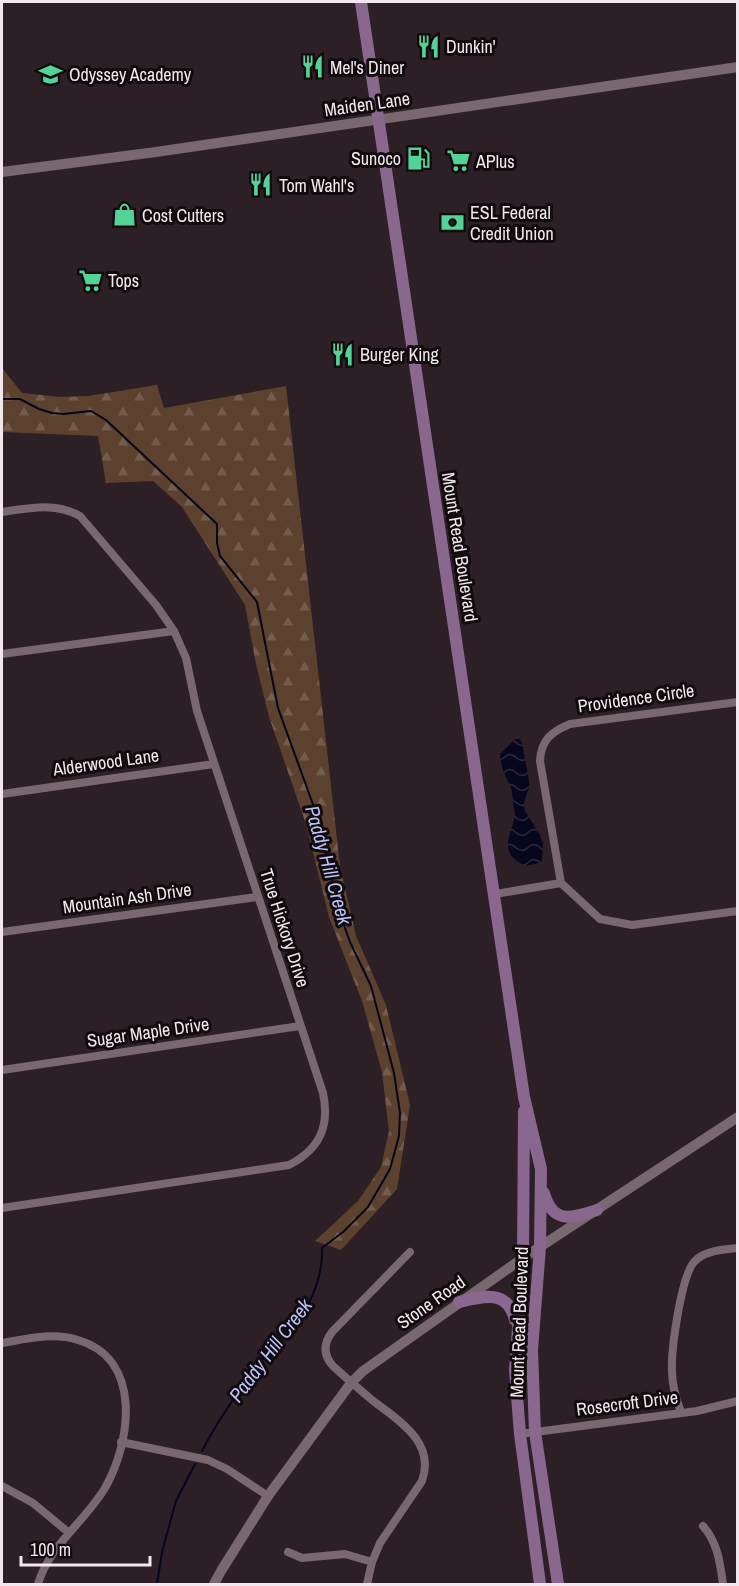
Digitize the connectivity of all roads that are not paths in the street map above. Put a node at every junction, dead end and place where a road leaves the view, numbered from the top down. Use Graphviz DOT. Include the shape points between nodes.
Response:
graph roads {
  1 [pos="361,2"];
  2 [pos="738,67"];
  3 [pos="378,119"];
  4 [pos="2,172"];
  5 [pos="2,512"];
  6 [pos="174,631"];
  7 [pos="2,654"];
  8 [pos="738,702"];
  9 [pos="214,764"];
  10 [pos="2,794"];
  11 [pos="561,883"];
  12 [pos="495,894"];
  13 [pos="257,897"];
  14 [pos="738,910"];
  15 [pos="2,932"];
  16 [pos="300,1026"];
  17 [pos="2,1070"];
  18 [pos="524,1097"];
  19 [pos="738,1117"];
  20 [pos="541,1180"];
  21 [pos="2,1208"];
  22 [pos="597,1210"];
  23 [pos="540,1247"];
  24 [pos="738,1248"];
  25 [pos="410,1252"];
  26 [pos="523,1258"];
  27 [pos="459,1302"];
  28 [pos="518,1330"];
  29 [pos="2,1343"];
  30 [pos="351,1383"];
  31 [pos="738,1401"];
  32 [pos="681,1412"];
  33 [pos="535,1432"];
  34 [pos="520,1434"];
  35 [pos="121,1442"];
  36 [pos="2,1486"];
  37 [pos="268,1496"];
  38 [pos="704,1526"];
  39 [pos="68,1532"];
  40 [pos="288,1552"];
  41 [pos="372,1562"];
  42 [pos="38,1584"];
  43 [pos="214,1584"];
  44 [pos="367,1584"];
  45 [pos="540,1584"];
  46 [pos="558,1584"];
  47 [pos="723,1584"];
  1 -- 3 [label="main road, Mount Read Boulevard"];
  2 -- 3 [label="street, Maiden Lane"];
  3 -- 4 [label="street, Maiden Lane"];
  3 -- 12 [label="main road, Mount Read Boulevard"];
  5 -- 6 [label="street, True Hickory Drive" via="52,507 80,516"];
  6 -- 7 [label="street"];
  6 -- 9 [label="street, True Hickory Drive" via="186,658"];
  8 -- 11 [label="street, Providence Circle" via="576,723 547,738 540,748 540,761"];
  9 -- 10 [label="street, Alderwood Lane"];
  9 -- 13 [label="street, True Hickory Drive"];
  11 -- 12 [label="street"];
  11 -- 14 [label="street" via="600,919 624,924"];
  12 -- 18 [label="main road, Mount Read Boulevard"];
  13 -- 15 [label="street, Mountain Ash Drive"];
  13 -- 16 [label="street, True Hickory Drive"];
  16 -- 17 [label="street, Sugar Maple Drive"];
  16 -- 21 [label="street, True Hickory Drive" via="326,1112 316,1143 297,1161 278,1168"];
  18 -- 20 [label="main road, Mount Read Boulevard"];
  18 -- 26 [label="main road, Mount Read Boulevard"];
  19 -- 22 [label="street, Stone Road"];
  20 -- 22 [label="main road" via="550,1209 560,1216"];
  20 -- 23 [label="main road, Mount Read Boulevard"];
  22 -- 23 [label="street, Stone Road"];
  23 -- 26 [label="street, Stone Road"];
  23 -- 33 [label="main road, Mount Read Boulevard" via="532,1350"];
  24 -- 32 [label="street" via="703,1255 694,1261 685,1281 671,1358 673,1386"];
  25 -- 30 [label="street" via="326,1342 330,1363"];
  26 -- 27 [label="street, Stone Road"];
  26 -- 28 [label="main road, Mount Read Boulevard"];
  27 -- 28 [label="main road" via="482,1296 502,1300 512,1308"];
  27 -- 30 [label="street, Stone Road"];
  28 -- 34 [label="main road, Mount Read Boulevard" via="515,1370"];
  29 -- 35 [label="street" via="67,1337 102,1353 116,1368 124,1388 126,1408"];
  30 -- 37 [label="street, Stone Road"];
  30 -- 41 [label="street" via="409,1429 425,1458 422,1481 385,1534"];
  31 -- 32 [label="street, Rosecroft Drive" via="713,1409"];
  32 -- 33 [label="street, Rosecroft Drive"];
  33 -- 34 [label="street, Rosecroft Drive"];
  33 -- 46 [label="main road, Mount Read Boulevard"];
  34 -- 45 [label="main road, Mount Read Boulevard"];
  35 -- 37 [label="street" via="208,1460"];
  35 -- 39 [label="street" via="105,1487"];
  36 -- 39 [label="street" via="33,1503"];
  37 -- 43 [label="street, Stone Road"];
  38 -- 47 [label="street" via="717,1551"];
  39 -- 42 [label="street" via="50,1555"];
  40 -- 41 [label="street" via="302,1558 345,1554"];
  41 -- 44 [label="street"];
}
